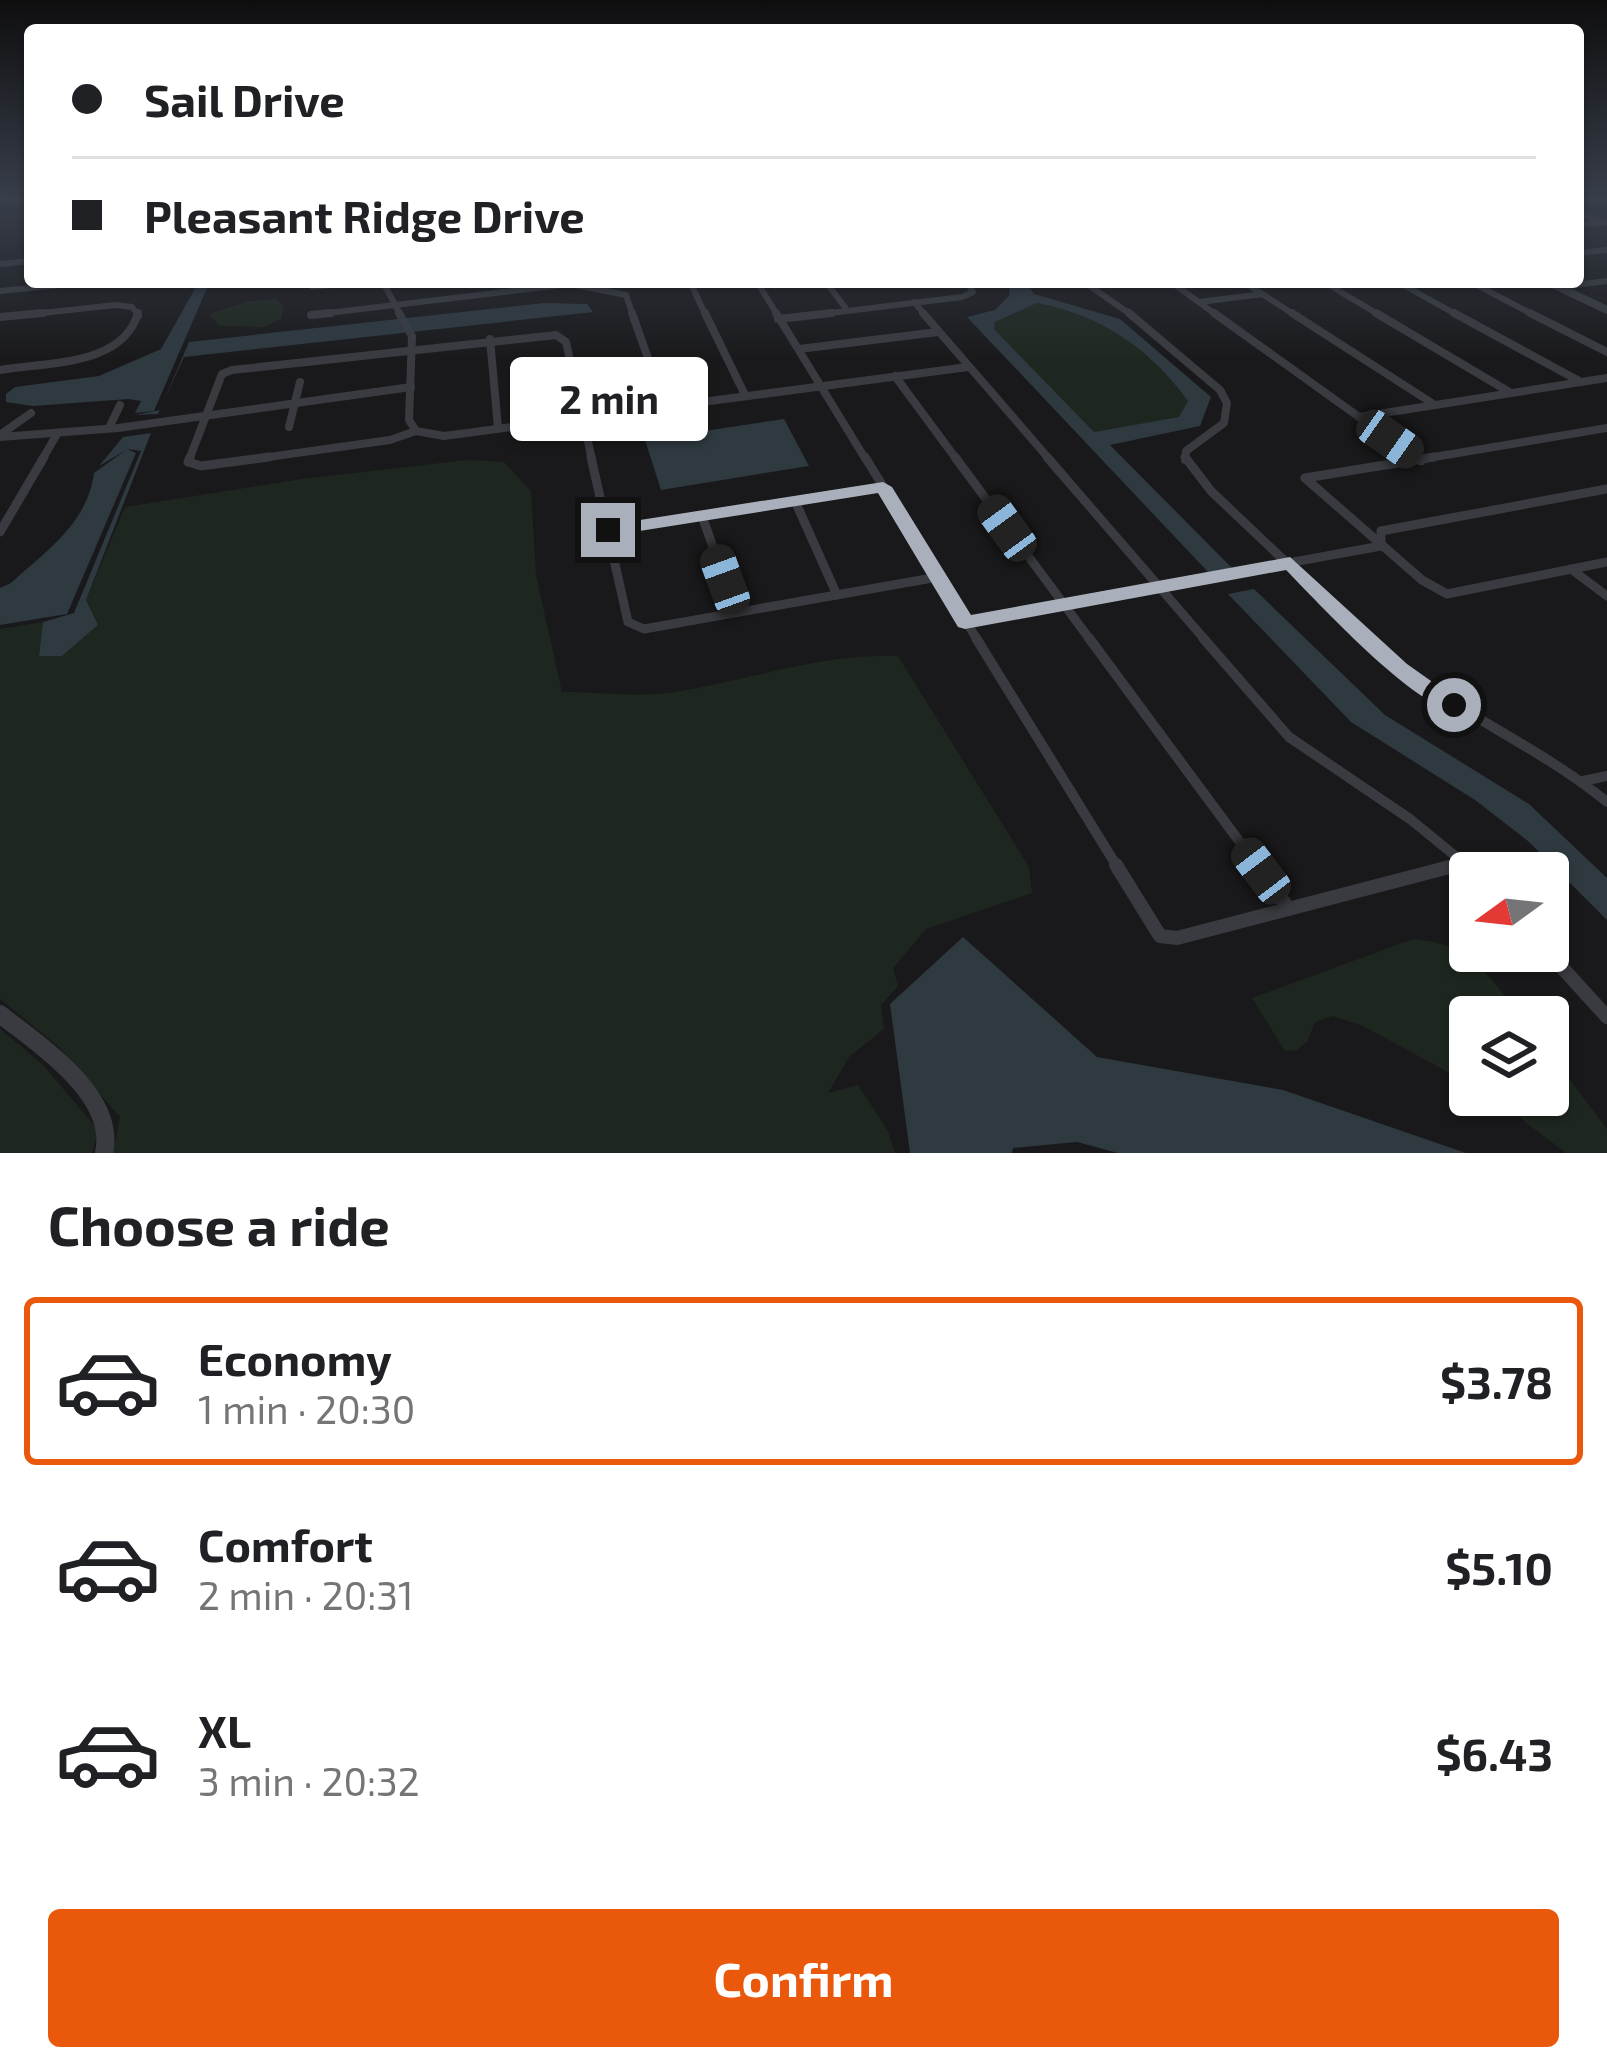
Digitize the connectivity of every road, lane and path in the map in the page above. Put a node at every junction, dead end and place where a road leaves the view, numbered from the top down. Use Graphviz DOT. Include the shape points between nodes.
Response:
graph roads {
  1 [pos="31,288"];
  2 [pos="386,288"];
  3 [pos="537,288"];
  4 [pos="604,288"];
  5 [pos="693,288"];
  6 [pos="760,288"];
  7 [pos="830,288"];
  8 [pos="972,288"];
  9 [pos="1093,288"];
  10 [pos="1179,288"];
  11 [pos="1254,288"];
  12 [pos="1334,288"];
  13 [pos="1409,288"];
  14 [pos="1483,288"];
  15 [pos="1562,288"];
  16 [pos="0,291"];
  17 [pos="1263,294"];
  18 [pos="914,302"];
  19 [pos="1199,302"];
  20 [pos="394,305"];
  21 [pos="847,310"];
  22 [pos="1607,310"];
  23 [pos="311,315"];
  24 [pos="0,317"];
  25 [pos="778,319"];
  26 [pos="938,332"];
  27 [pos="490,339"];
  28 [pos="413,349"];
  29 [pos="799,349"];
  30 [pos="1607,352"];
  31 [pos="968,367"];
  32 [pos="0,370"];
  33 [pos="895,376"];
  34 [pos="1607,378"];
  35 [pos="300,382"];
  36 [pos="1581,382"];
  37 [pos="821,386"];
  38 [pos="411,390"];
  39 [pos="1511,393"];
  40 [pos="745,395"];
  41 [pos="294,404"];
  42 [pos="120,405"];
  43 [pos="1435,405"];
  44 [pos="665,406"];
  45 [pos="31,412"];
  46 [pos="205,416"];
  47 [pos="584,417"];
  48 [pos="1359,417"];
  49 [pos="109,428"];
  50 [pos="289,428"];
  51 [pos="498,428"];
  52 [pos="1607,428"];
  53 [pos="416,431"];
  54 [pos="57,434"];
  55 [pos="0,436"];
  56 [pos="1421,461"];
  57 [pos="883,487"];
  58 [pos="1607,489"];
  59 [pos="795,501"];
  60 [pos="702,516"];
  61 [pos="608,530"];
  62 [pos="0,532"];
  63 [pos="1381,546"];
  64 [pos="1607,562"];
  65 [pos="1290,563"];
  66 [pos="1571,569"];
  67 [pos="938,577"];
  68 [pos="1160,589"];
  69 [pos="837,595"];
  70 [pos="1607,596"];
  71 [pos="1064,604"];
  72 [pos="736,612"];
  73 [pos="965,622"];
  74 [pos="1607,776"];
  75 [pos="1583,781"];
  76 [pos="1607,802"];
  77 [pos="1451,852"];
  78 [pos="1449,873"];
  79 [pos="1289,909"];
  80 [pos="1566,972"];
  81 [pos="0,1014"];
  82 [pos="1607,1017"];
  83 [pos="104,1153"];
  1 -- 16 [label="street"];
  2 -- 20 [label="street"];
  3 -- 20 [label="street"];
  4 -- 44 [label="street" via="626,295"];
  5 -- 40 [label="street"];
  6 -- 25 [label="street"];
  7 -- 21 [label="street"];
  8 -- 18 [label="street" via="962,297"];
  9 -- 65 [label="street" via="1220,389 1224,424 1186,451 1185,461"];
  10 -- 19 [label="street"];
  11 -- 17 [label="street"];
  12 -- 39 [label="street"];
  13 -- 36 [label="street"];
  14 -- 30 [label="street"];
  15 -- 22 [label="street"];
  17 -- 19 [label="street"];
  17 -- 43 [label="street"];
  18 -- 21 [label="street"];
  18 -- 26 [label="street"];
  19 -- 48 [label="street"];
  20 -- 23 [label="street"];
  20 -- 28 [label="street" via="408,321"];
  21 -- 25 [label="street"];
  24 -- 32 [label="street" via="116,304 140,314 115,347"];
  25 -- 29 [label="street"];
  26 -- 29 [label="street"];
  26 -- 31 [label="street"];
  27 -- 28 [label="street"];
  27 -- 47 [label="street" via="540,334 566,341"];
  27 -- 51 [label="street"];
  28 -- 38 [label="street"];
  28 -- 46 [label="street" via="232,370 222,374"];
  29 -- 37 [label="street"];
  31 -- 33 [label="street"];
  31 -- 68 [label="street"];
  33 -- 37 [label="street"];
  33 -- 71 [label="street"];
  34 -- 36 [label="street"];
  35 -- 41 [label="street"];
  36 -- 39 [label="street"];
  37 -- 40 [label="street"];
  37 -- 57 [label="street"];
  38 -- 41 [label="street"];
  38 -- 53 [label="street"];
  39 -- 43 [label="street"];
  40 -- 44 [label="street"];
  41 -- 46 [label="street"];
  41 -- 50 [label="street"];
  42 -- 49 [label="street"];
  43 -- 48 [label="street"];
  44 -- 47 [label="street"];
  45 -- 55 [label="street"];
  46 -- 49 [label="street"];
  46 -- 53 [label="street" via="188,462 201,466"];
  47 -- 51 [label="street"];
  47 -- 61 [label="street"];
  48 -- 56 [label="street"];
  49 -- 54 [label="street"];
  51 -- 53 [label="street" via="444,436"];
  52 -- 56 [label="street"];
  54 -- 55 [label="street"];
  54 -- 62 [label="street"];
  56 -- 63 [label="street" via="1304,478"];
  57 -- 59 [label="street"];
  57 -- 67 [label="street"];
  58 -- 63 [label="street" via="1382,531"];
  59 -- 60 [label="street"];
  59 -- 69 [label="street"];
  60 -- 61 [label="street"];
  60 -- 72 [label="street"];
  61 -- 72 [label="street" via="633,626"];
  63 -- 65 [label="street"];
  63 -- 66 [label="street" via="1448,594"];
  64 -- 66 [label="street"];
  65 -- 68 [label="street"];
  65 -- 75 [label="street" via="1430,693"];
  66 -- 70 [label="street"];
  67 -- 69 [label="street"];
  67 -- 73 [label="street"];
  68 -- 71 [label="street"];
  68 -- 77 [label="street" via="1289,737"];
  69 -- 72 [label="street"];
  71 -- 73 [label="street"];
  71 -- 79 [label="street"];
  73 -- 79 [label="street" via="1160,936"];
  74 -- 75 [label="street"];
  75 -- 76 [label="street"];
  78 -- 79 [label="street"];
  80 -- 82 [label="street"];
  81 -- 83 [label="street" via="100,1113"];
}
